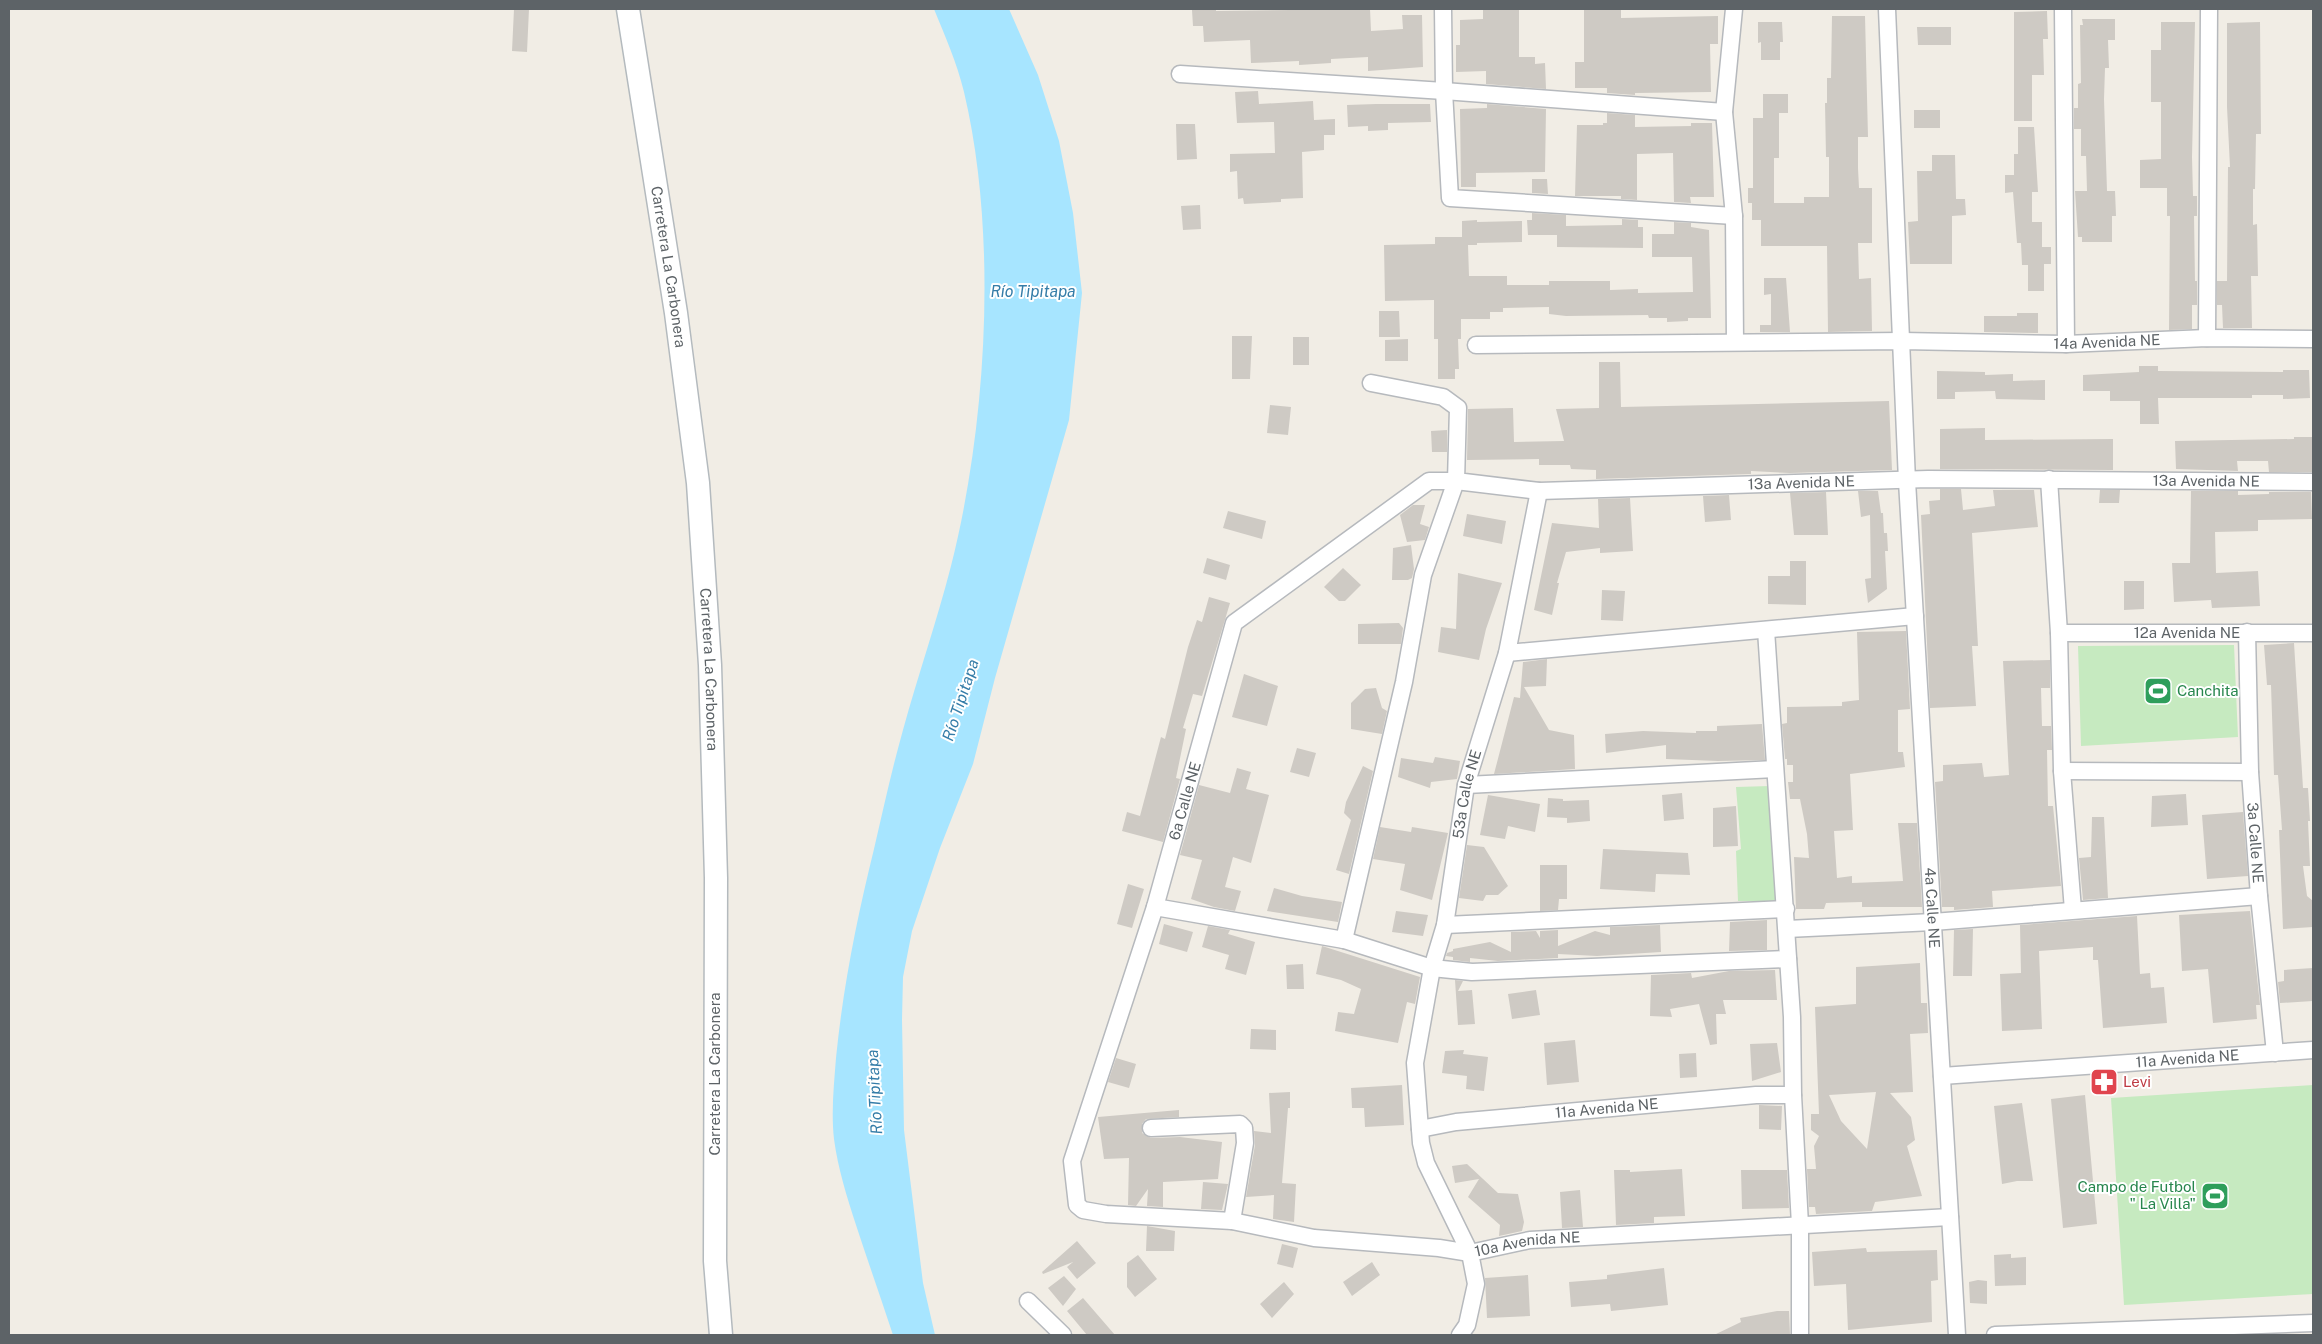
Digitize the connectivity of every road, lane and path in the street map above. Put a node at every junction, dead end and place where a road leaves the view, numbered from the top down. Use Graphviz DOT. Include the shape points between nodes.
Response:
graph roads {
  1 [pos="628,9"];
  2 [pos="1443,9"];
  3 [pos="1734,9"];
  4 [pos="1887,9"];
  5 [pos="2062,9"];
  6 [pos="2209,9"];
  7 [pos="1180,74"];
  8 [pos="1444,91"];
  9 [pos="1724,112"];
  10 [pos="1734,216"];
  11 [pos="2207,338"];
  12 [pos="2313,339"];
  13 [pos="1902,341"];
  14 [pos="1735,342"];
  15 [pos="2066,344"];
  16 [pos="1476,345"];
  17 [pos="1372,383"];
  18 [pos="2048,479"];
  19 [pos="1456,481"];
  20 [pos="1908,481"];
  21 [pos="2313,482"];
  22 [pos="1539,491"];
  23 [pos="1915,616"];
  24 [pos="1766,630"];
  25 [pos="2247,632"];
  26 [pos="2059,633"];
  27 [pos="2313,633"];
  28 [pos="1507,653"];
  29 [pos="1775,769"];
  30 [pos="2062,771"];
  31 [pos="2250,772"];
  32 [pos="1466,785"];
  33 [pos="2259,896"];
  34 [pos="1155,907"];
  35 [pos="1786,910"];
  36 [pos="2073,910"];
  37 [pos="1933,922"];
  38 [pos="1445,925"];
  39 [pos="1787,929"];
  40 [pos="1344,940"];
  41 [pos="1788,959"];
  42 [pos="1432,968"];
  43 [pos="2313,1050"];
  44 [pos="2275,1053"];
  45 [pos="1942,1076"];
  46 [pos="1793,1095"];
  47 [pos="1151,1128"];
  48 [pos="1420,1129"];
  49 [pos="1106,1214"];
  50 [pos="1950,1217"];
  51 [pos="1232,1221"];
  52 [pos="1800,1225"];
  53 [pos="1470,1253"];
  54 [pos="1028,1301"];
  55 [pos="2313,1323"];
  56 [pos="2291,1330"];
  57 [pos="721,1335"];
  58 [pos="1064,1335"];
  59 [pos="1460,1335"];
  60 [pos="1800,1335"];
  61 [pos="1957,1335"];
  62 [pos="1995,1335"];
  1 -- 57 [label="street, Carretera La Carbonera" via="676,313 699,502 710,665 716,878 715,1261"];
  2 -- 8 [label="street"];
  3 -- 9 [label="street"];
  4 -- 13 [label="street, 4a Calle NE"];
  5 -- 15 [label="street"];
  6 -- 11 [label="street"];
  7 -- 8 [label="street"];
  8 -- 9 [label="street"];
  8 -- 10 [label="street" via="1450,198"];
  9 -- 10 [label="street"];
  10 -- 14 [label="street"];
  11 -- 12 [label="street, 14a Avenida NE"];
  11 -- 15 [label="street, 14a Avenida NE"];
  13 -- 14 [label="street, 14a Avenida NE"];
  13 -- 15 [label="street, 14a Avenida NE"];
  13 -- 20 [label="street, 4a Calle NE"];
  14 -- 16 [label="street, 14a Avenida NE"];
  17 -- 19 [label="street" via="1443,397 1458,408"];
  18 -- 20 [label="street, 13a Avenida NE"];
  18 -- 21 [label="street, 13a Avenida NE"];
  18 -- 26 [label="street"];
  19 -- 22 [label="street, 13a Avenida NE"];
  19 -- 34 [label="street, 6a Calle NE" via="1429,481 1234,623"];
  19 -- 40 [label="street" via="1423,575 1404,682"];
  20 -- 22 [label="street, 13a Avenida NE"];
  20 -- 23 [label="street, 4a Calle NE"];
  22 -- 28 [label="street, 53a Calle NE"];
  23 -- 24 [label="street"];
  23 -- 37 [label="street, 4a Calle NE"];
  24 -- 28 [label="street"];
  24 -- 29 [label="street"];
  25 -- 26 [label="street, 12a Avenida NE"];
  25 -- 27 [label="street, 12a Avenida NE"];
  25 -- 31 [label="street, 3a Calle NE"];
  26 -- 30 [label="street"];
  28 -- 32 [label="street, 53a Calle NE"];
  29 -- 32 [label="street"];
  29 -- 35 [label="street"];
  30 -- 31 [label="street"];
  30 -- 36 [label="street"];
  31 -- 33 [label="street, 3a Calle NE"];
  32 -- 38 [label="street, 53a Calle NE"];
  33 -- 36 [label="street"];
  33 -- 44 [label="street, 3a Calle NE"];
  34 -- 40 [label="street"];
  34 -- 49 [label="street, 6a Calle NE" via="1072,1161 1078,1206"];
  35 -- 38 [label="street"];
  35 -- 39 [label="street"];
  36 -- 37 [label="street"];
  37 -- 39 [label="street"];
  37 -- 45 [label="street, 4a Calle NE"];
  38 -- 42 [label="street, 53a Calle NE"];
  39 -- 41 [label="street"];
  40 -- 42 [label="street"];
  41 -- 42 [label="street" via="1472,972"];
  41 -- 46 [label="street"];
  42 -- 48 [label="street, 53a Calle NE" via="1415,1064"];
  43 -- 44 [label="street, 11a Avenida NE"];
  44 -- 45 [label="street, 11a Avenida NE"];
  45 -- 50 [label="street, 4a Calle NE"];
  46 -- 48 [label="street, 11a Avenida NE" via="1756,1095 1456,1122"];
  46 -- 52 [label="street"];
  47 -- 51 [label="street" via="1240,1124 1244,1128 1245,1143"];
  48 -- 53 [label="street, 53a Calle NE" via="1426,1163"];
  49 -- 51 [label="street, 10a Avenida NE"];
  50 -- 52 [label="street, 10a Avenida NE"];
  50 -- 61 [label="street, 4a Calle NE"];
  51 -- 53 [label="street, 10a Avenida NE" via="1314,1238"];
  52 -- 53 [label="street, 10a Avenida NE" via="1530,1240"];
  52 -- 60 [label="street"];
  53 -- 59 [label="street, 53a Calle NE" via="1476,1284 1467,1325"];
  54 -- 58 [label="street"];
  55 -- 56 [label="street"];
  56 -- 62 [label="street"];
}
